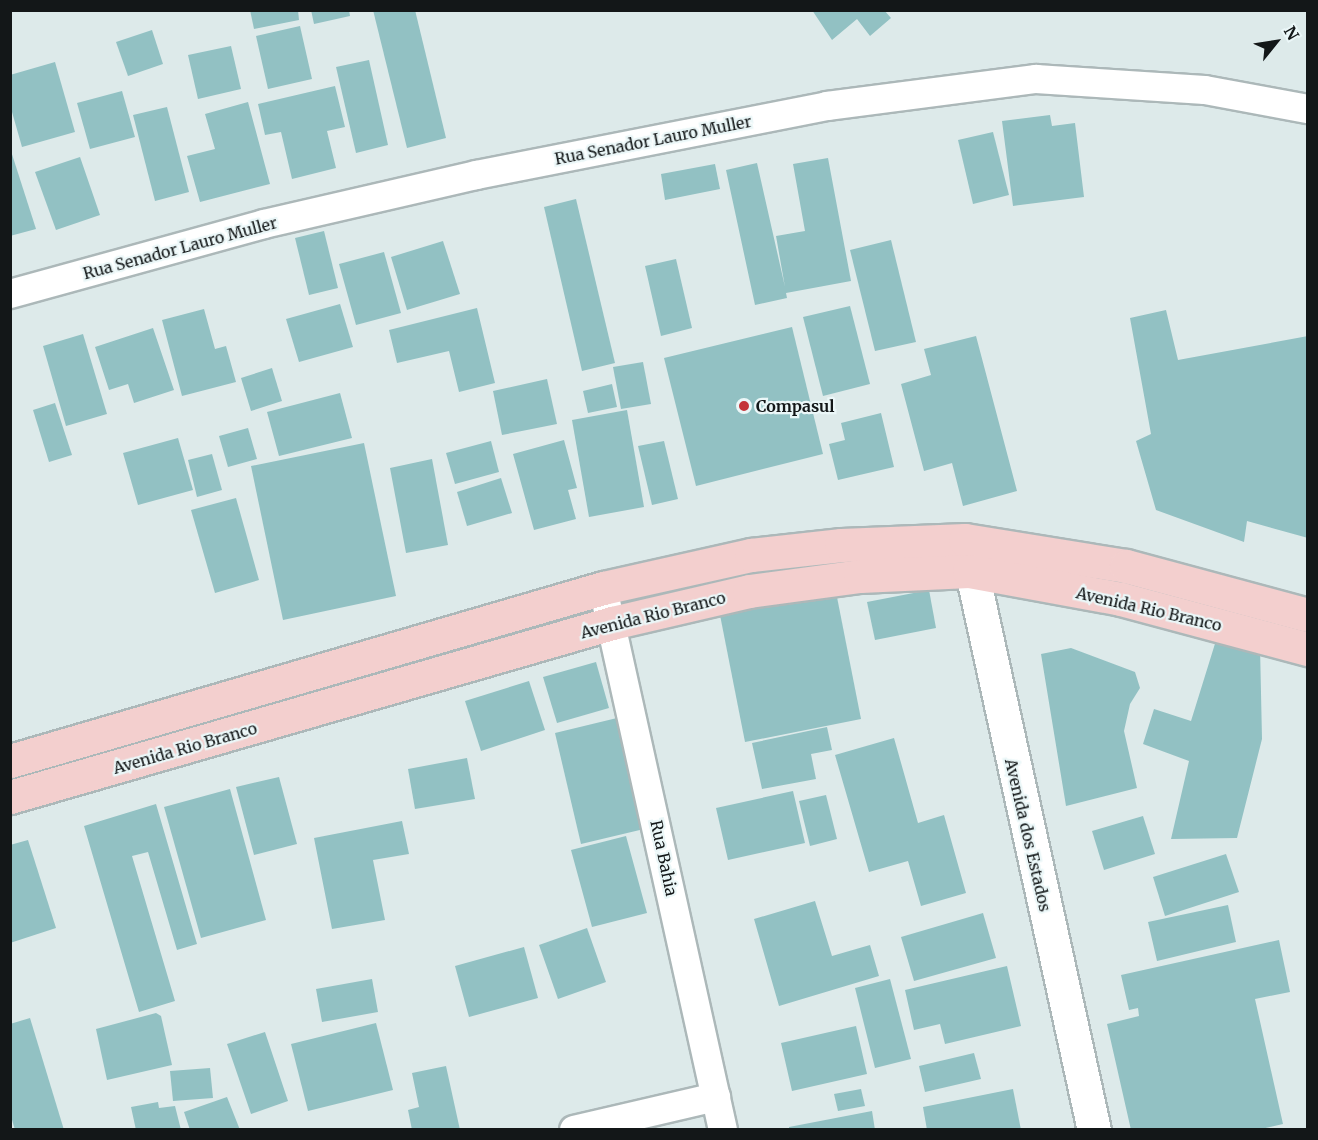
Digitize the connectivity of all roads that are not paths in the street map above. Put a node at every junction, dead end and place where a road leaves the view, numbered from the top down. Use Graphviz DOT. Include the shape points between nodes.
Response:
graph roads {
  1 [pos="1308,110"];
  2 [pos="10,294"];
  3 [pos="965,540"];
  4 [pos="969,571"];
  5 [pos="603,588"];
  6 [pos="1308,615"];
  7 [pos="612,623"];
  8 [pos="1308,649"];
  9 [pos="10,761"];
  10 [pos="10,797"];
  11 [pos="716,1096"];
  12 [pos="574,1130"];
  13 [pos="723,1130"];
  14 [pos="1094,1130"];
  1 -- 2 [label="street, Rua Senador Lauro Muller" via="1205,90 1036,79 827,106 476,175 264,224"];
  3 -- 4 [label="street, Avenida dos Estados"];
  3 -- 5 [label="main road, Avenida Rio Branco" via="841,545 751,555"];
  3 -- 6 [label="main road, Avenida Rio Branco" via="1126,566"];
  4 -- 7 [label="main road, Avenida Rio Branco" via="860,576 749,591"];
  4 -- 8 [label="main road, Avenida Rio Branco" via="1121,599"];
  4 -- 14 [label="street, Avenida dos Estados"];
  5 -- 7 [label="street, Rua Bahia"];
  5 -- 9 [label="main road, Avenida Rio Branco"];
  7 -- 10 [label="main road, Avenida Rio Branco"];
  7 -- 11 [label="street, Rua Bahia"];
  11 -- 12 [label="street"];
  11 -- 13 [label="street, Rua Bahia"];
}
